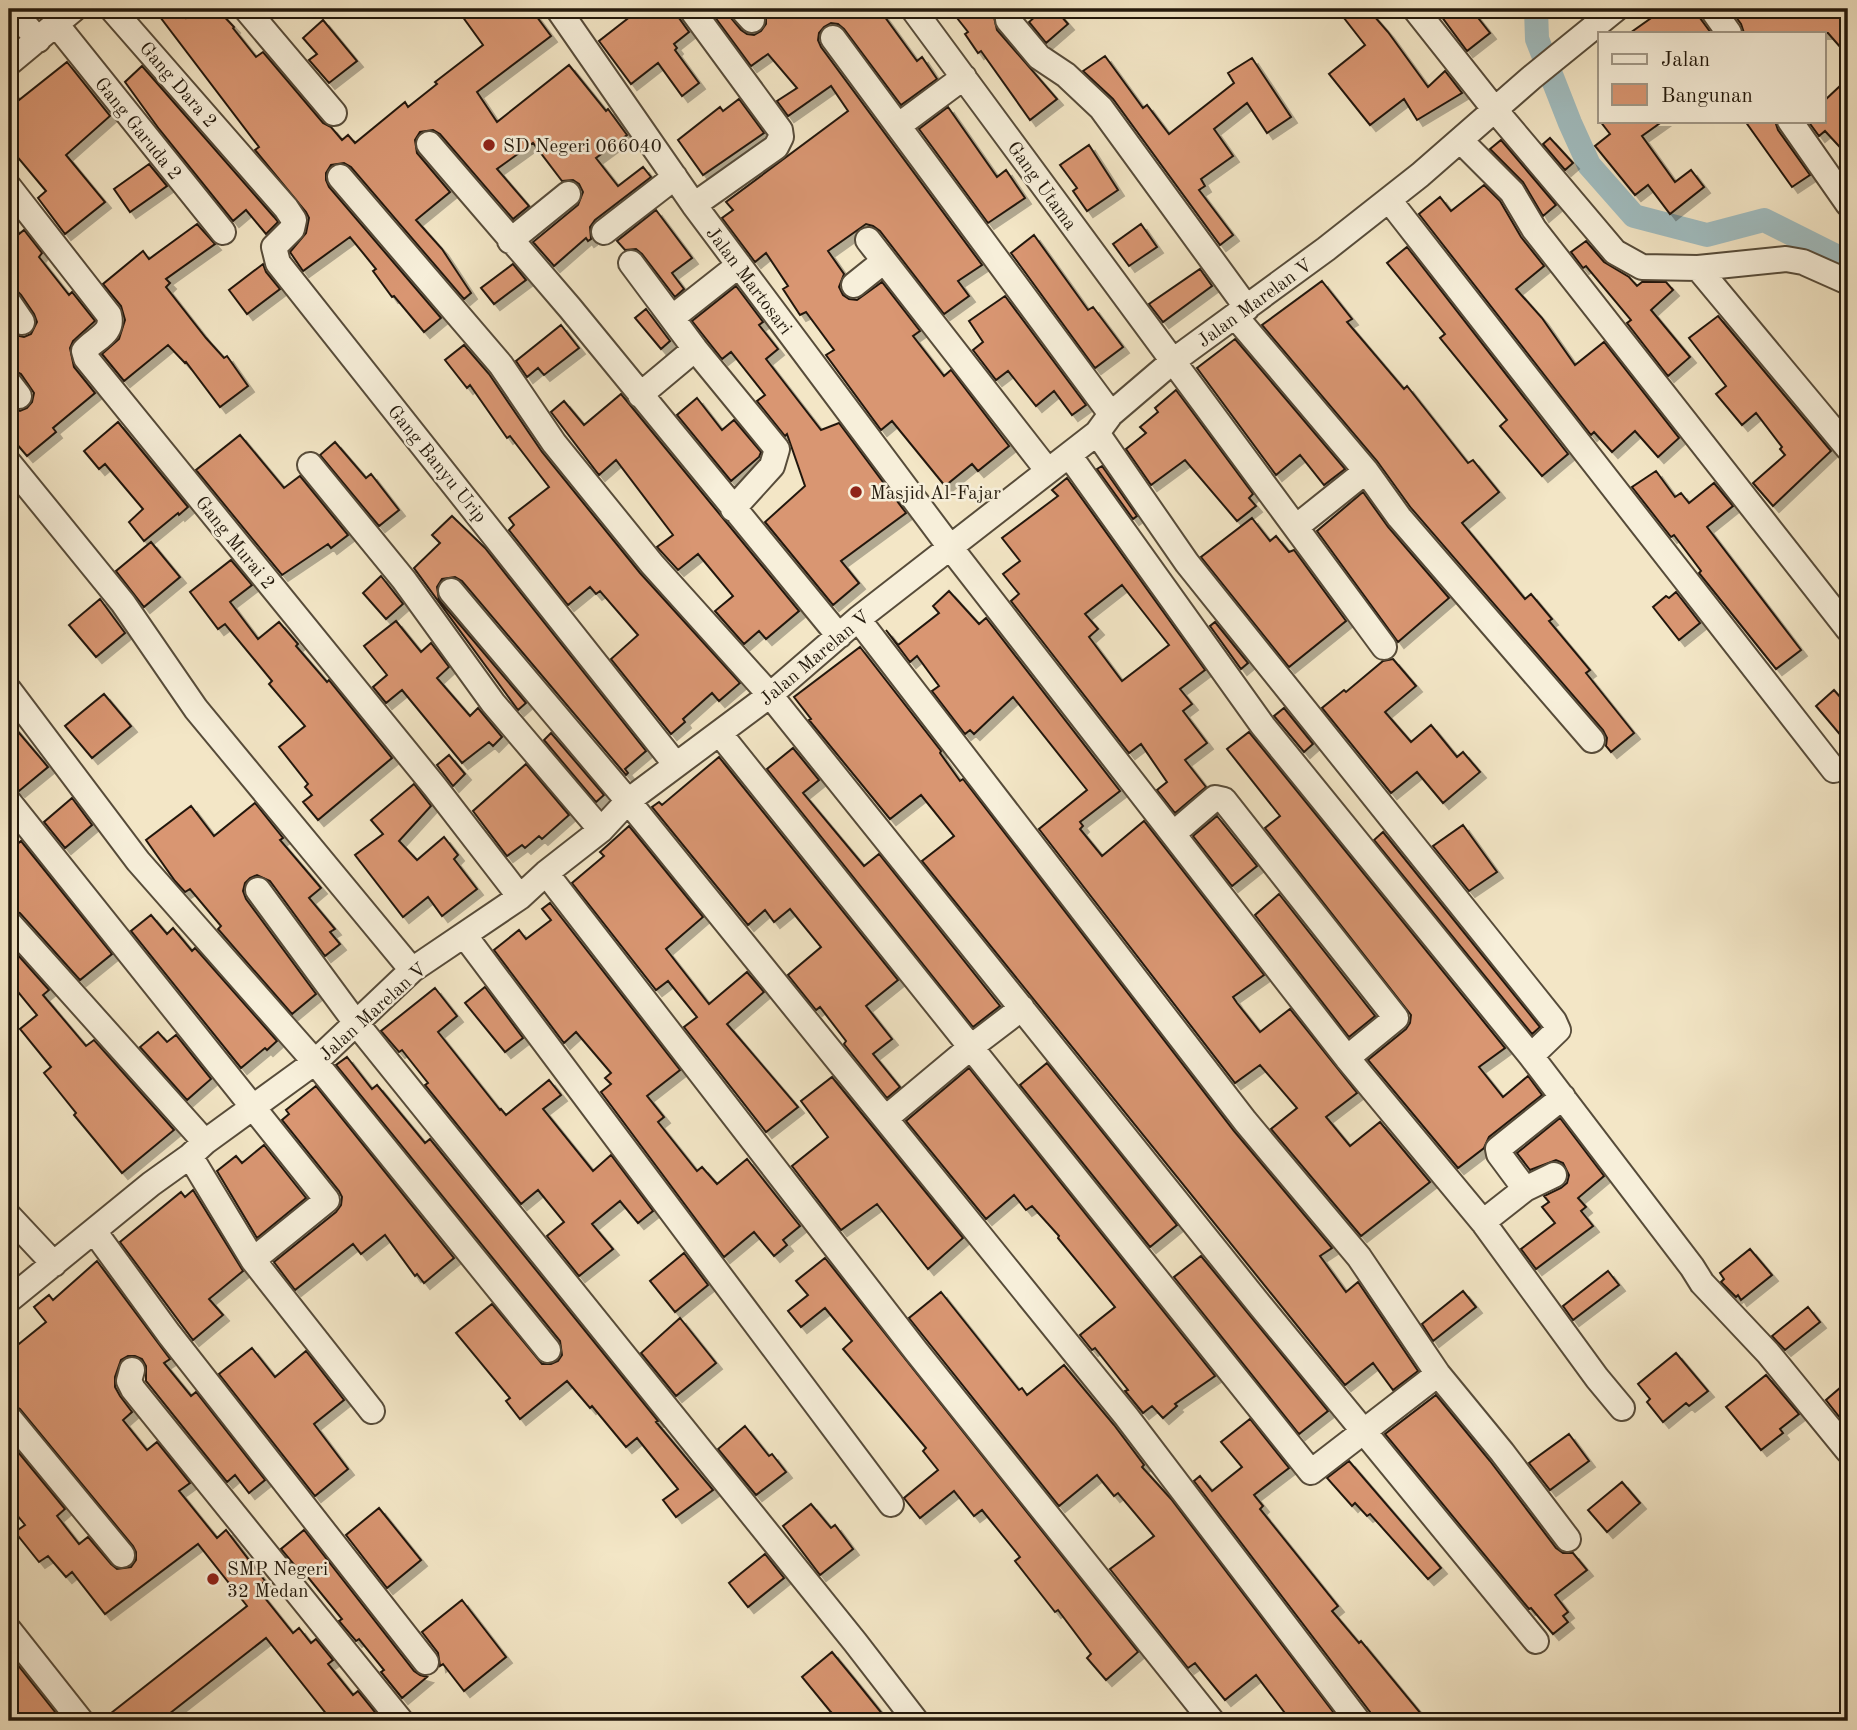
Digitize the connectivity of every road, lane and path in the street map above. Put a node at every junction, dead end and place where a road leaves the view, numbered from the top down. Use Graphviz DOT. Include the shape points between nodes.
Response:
graph roads {
  1 [pos="12,9"];
  2 [pos="112,9"];
  3 [pos="246,9"];
  4 [pos="558,9"];
  5 [pos="691,9"];
  6 [pos="913,9"];
  7 [pos="1415,9"];
  8 [pos="1616,9"];
  9 [pos="1712,9"];
  10 [pos="1008,20"];
  11 [pos="56,24"];
  12 [pos="1728,32"];
  13 [pos="834,38"];
  14 [pos="9,63"];
  15 [pos="964,77"];
  16 [pos="1495,110"];
  17 [pos="334,113"];
  18 [pos="1791,122"];
  19 [pos="898,126"];
  20 [pos="1461,141"];
  21 [pos="429,144"];
  22 [pos="245,159"];
  23 [pos="340,177"];
  24 [pos="675,177"];
  25 [pos="9,187"];
  26 [pos="568,194"];
  27 [pos="1389,200"];
  28 [pos="1848,204"];
  29 [pos="694,205"];
  30 [pos="223,232"];
  31 [pos="604,232"];
  32 [pos="868,240"];
  33 [pos="510,241"];
  34 [pos="884,261"];
  35 [pos="631,263"];
  36 [pos="739,265"];
  37 [pos="1698,268"];
  38 [pos="1848,282"];
  39 [pos="854,285"];
  40 [pos="1241,312"];
  41 [pos="673,317"];
  42 [pos="695,349"];
  43 [pos="1173,361"];
  44 [pos="640,395"];
  45 [pos="1104,423"];
  46 [pos="1848,449"];
  47 [pos="1069,455"];
  48 [pos="9,463"];
  49 [pos="310,465"];
  50 [pos="1048,471"];
  51 [pos="1366,471"];
  52 [pos="733,509"];
  53 [pos="1296,527"];
  54 [pos="950,547"];
  55 [pos="451,591"];
  56 [pos="858,619"];
  57 [pos="1848,629"];
  58 [pos="839,636"];
  59 [pos="1384,646"];
  60 [pos="9,690"];
  61 [pos="770,695"];
  62 [pos="720,734"];
  63 [pos="1592,740"];
  64 [pos="676,765"];
  65 [pos="1834,770"];
  66 [pos="628,801"];
  67 [pos="9,802"];
  68 [pos="601,830"];
  69 [pos="1173,834"];
  70 [pos="547,873"];
  71 [pos="258,890"];
  72 [pos="520,897"];
  73 [pos="9,923"];
  74 [pos="465,936"];
  75 [pos="412,970"];
  76 [pos="1022,1008"];
  77 [pos="356,1023"];
  78 [pos="971,1047"];
  79 [pos="1531,1056"];
  80 [pos="1346,1058"];
  81 [pos="315,1062"];
  82 [pos="1563,1097"];
  83 [pos="255,1108"];
  84 [pos="886,1118"];
  85 [pos="197,1149"];
  86 [pos="1554,1175"];
  87 [pos="1525,1189"];
  88 [pos="9,1216"];
  89 [pos="1483,1222"];
  90 [pos="94,1231"];
  91 [pos="253,1260"];
  92 [pos="54,1264"];
  93 [pos="9,1300"];
  94 [pos="548,1350"];
  95 [pos="132,1370"];
  96 [pos="1438,1374"];
  97 [pos="1622,1408"];
  98 [pos="372,1411"];
  99 [pos="9,1418"];
  100 [pos="1363,1431"];
  101 [pos="1848,1451"];
  102 [pos="891,1504"];
  103 [pos="1568,1539"];
  104 [pos="122,1555"];
  105 [pos="9,1630"];
  106 [pos="1536,1641"];
  107 [pos="426,1662"];
  108 [pos="81,1721"];
  109 [pos="401,1721"];
  110 [pos="916,1721"];
  111 [pos="1212,1721"];
  112 [pos="1358,1721"];
  1 -- 11 [label="street, Gang Garuda 2"];
  2 -- 22 [label="street, Gang Dara 2"];
  3 -- 17 [label="street"];
  4 -- 24 [label="street, Jalan Martosari"];
  5 -- 29 [label="street" via="781,137 776,147"];
  6 -- 15 [label="street, Gang Utama"];
  7 -- 16 [label="street"];
  8 -- 16 [label="street, Jalan Marelan V"];
  9 -- 12 [label="street"];
  10 -- 40 [label="street" via="1039,57 1101,108"];
  11 -- 14 [label="street"];
  11 -- 30 [label="street, Gang Garuda 2"];
  13 -- 19 [label="street"];
  15 -- 19 [label="street"];
  15 -- 43 [label="street, Gang Utama"];
  16 -- 20 [label="street, Jalan Marelan V"];
  16 -- 37 [label="street" via="1615,252 1642,267"];
  18 -- 28 [label="street"];
  19 -- 45 [label="street"];
  20 -- 27 [label="street, Jalan Marelan V"];
  20 -- 57 [label="street" via="1512,192 1534,229"];
  21 -- 33 [label="street"];
  22 -- 64 [label="street, Gang Banyu Urip" via="293,220 292,229 274,247 278,264"];
  23 -- 61 [label="street" via="501,365 554,443 652,564"];
  24 -- 29 [label="street, Jalan Martosari"];
  24 -- 31 [label="street"];
  25 -- 72 [label="street, Gang Murai 2" via="109,315 108,331 84,351 86,358"];
  26 -- 33 [label="street"];
  27 -- 40 [label="street, Jalan Marelan V"];
  27 -- 65 [label="street"];
  29 -- 36 [label="street, Jalan Martosari"];
  32 -- 34 [label="street"];
  33 -- 44 [label="street"];
  34 -- 39 [label="street"];
  34 -- 50 [label="street"];
  35 -- 41 [label="street"];
  36 -- 41 [label="street"];
  36 -- 54 [label="street, Jalan Martosari"];
  37 -- 38 [label="street" via="1786,260 1803,262"];
  37 -- 46 [label="street"];
  40 -- 43 [label="street, Jalan Marelan V"];
  40 -- 51 [label="street"];
  41 -- 42 [label="street"];
  42 -- 44 [label="street"];
  42 -- 52 [label="street" via="777,449 772,466"];
  43 -- 45 [label="street, Jalan Marelan V"];
  43 -- 53 [label="street, Gang Utama"];
  44 -- 52 [label="street"];
  45 -- 47 [label="street, Jalan Marelan V"];
  45 -- 79 [label="street" via="1187,564 1554,1021 1558,1030"];
  47 -- 50 [label="street, Jalan Marelan V"];
  47 -- 79 [label="street" via="1263,726"];
  48 -- 75 [label="street" via="123,603 196,709"];
  49 -- 68 [label="street" via="404,580 493,703"];
  50 -- 54 [label="street, Jalan Marelan V"];
  51 -- 53 [label="street"];
  51 -- 63 [label="street" via="1399,517"];
  52 -- 58 [label="street"];
  53 -- 59 [label="street, Gang Utama"];
  54 -- 56 [label="street, Jalan Marelan V"];
  54 -- 69 [label="street, Jalan Martosari"];
  55 -- 66 [label="street"];
  56 -- 58 [label="street, Jalan Marelan V"];
  56 -- 96 [label="street" via="1245,1121 1359,1257"];
  58 -- 61 [label="street, Jalan Marelan V"];
  60 -- 81 [label="street" via="138,860"];
  61 -- 62 [label="street, Jalan Marelan V"];
  61 -- 76 [label="street"];
  62 -- 64 [label="street, Jalan Marelan V"];
  62 -- 78 [label="street"];
  64 -- 66 [label="street, Jalan Marelan V"];
  66 -- 68 [label="street, Jalan Marelan V"];
  66 -- 84 [label="street"];
  67 -- 83 [label="street"];
  68 -- 70 [label="street, Jalan Marelan V"];
  69 -- 80 [label="street, Jalan Martosari"];
  69 -- 80 [label="street" via="1215,798 1224,800 1396,1018"];
  70 -- 72 [label="street, Jalan Marelan V"];
  70 -- 111 [label="street" via="916,1351"];
  71 -- 77 [label="street"];
  72 -- 74 [label="street, Jalan Marelan V"];
  73 -- 85 [label="street"];
  74 -- 75 [label="street, Jalan Marelan V"];
  74 -- 102 [label="street"];
  75 -- 77 [label="street, Jalan Marelan V"];
  76 -- 78 [label="street"];
  76 -- 100 [label="street"];
  77 -- 81 [label="street, Jalan Marelan V"];
  77 -- 110 [label="street"];
  78 -- 84 [label="street"];
  78 -- 100 [label="street" via="1311,1472"];
  79 -- 82 [label="street"];
  80 -- 89 [label="street, Jalan Martosari"];
  81 -- 83 [label="street, Jalan Marelan V"];
  81 -- 94 [label="street"];
  82 -- 87 [label="street" via="1498,1149"];
  82 -- 101 [label="street" via="1702,1283 1768,1353"];
  83 -- 85 [label="street, Jalan Marelan V"];
  83 -- 91 [label="street" via="327,1200"];
  84 -- 112 [label="street" via="1125,1416"];
  85 -- 90 [label="street, Jalan Marelan V"];
  85 -- 91 [label="street"];
  86 -- 87 [label="street"];
  87 -- 89 [label="street"];
  88 -- 92 [label="street"];
  89 -- 97 [label="street, Jalan Martosari"];
  90 -- 92 [label="street, Jalan Marelan V"];
  90 -- 107 [label="street"];
  91 -- 98 [label="street"];
  92 -- 93 [label="street, Jalan Marelan V"];
  95 -- 109 [label="street" via="128,1376 133,1389"];
  96 -- 100 [label="street"];
  96 -- 103 [label="street"];
  99 -- 104 [label="street"];
  100 -- 106 [label="street"];
  105 -- 108 [label="street"];
}
